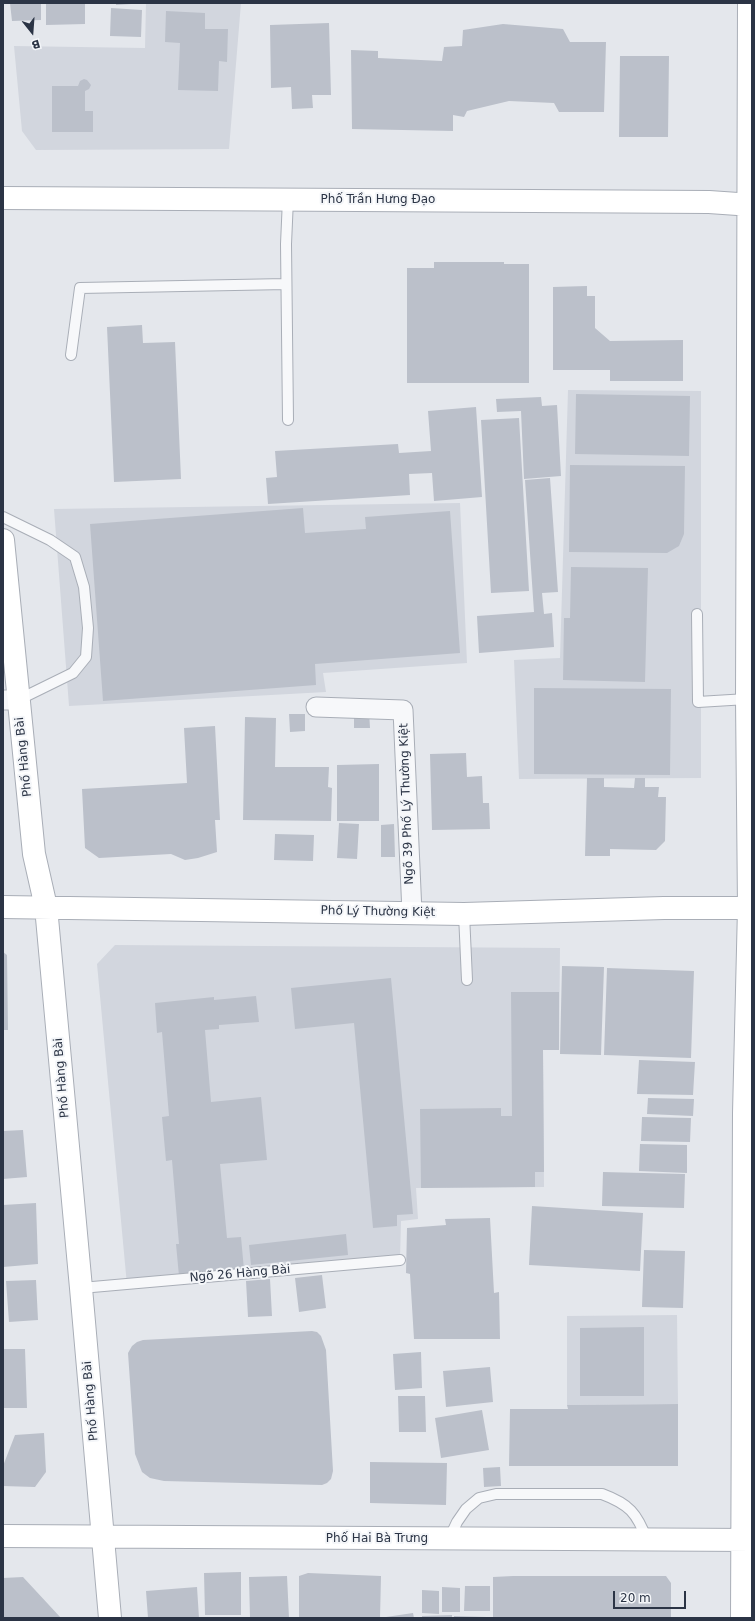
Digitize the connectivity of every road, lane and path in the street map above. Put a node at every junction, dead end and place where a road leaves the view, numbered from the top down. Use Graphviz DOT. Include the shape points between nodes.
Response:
graph roads {
  1 [pos="749,3"];
  2 [pos="3,198"];
  3 [pos="288,199"];
  4 [pos="750,204"];
  5 [pos="286,284"];
  6 [pos="70,355"];
  7 [pos="288,420"];
  8 [pos="3,517"];
  9 [pos="3,540"];
  10 [pos="696,614"];
  11 [pos="747,699"];
  12 [pos="11,700"];
  13 [pos="316,707"];
  14 [pos="3,907"];
  15 [pos="46,907"];
  16 [pos="751,908"];
  17 [pos="412,913"];
  18 [pos="464,914"];
  19 [pos="466,980"];
  20 [pos="400,1260"];
  21 [pos="81,1288"];
  22 [pos="3,1536"];
  23 [pos="104,1538"];
  24 [pos="449,1539"];
  25 [pos="647,1540"];
  26 [pos="748,1540"];
  27 [pos="110,1618"];
  28 [pos="742,1618"];
  1 -- 4 [label="main road"];
  2 -- 3 [label="main road, Phố Trần Hưng Đạo"];
  3 -- 4 [label="main road, Phố Trần Hưng Đạo"];
  3 -- 5 [label="lane"];
  4 -- 11 [label="main road"];
  5 -- 6 [label="lane" via="80,288"];
  5 -- 7 [label="lane"];
  8 -- 12 [label="lane" via="50,540 75,557 84,587 88,628 86,657 73,673"];
  9 -- 12 [label="main road, Phố Hàng Bài"];
  10 -- 11 [label="lane" via="698,702"];
  11 -- 16 [label="main road"];
  12 -- 15 [label="main road, Phố Hàng Bài" via="34,854"];
  13 -- 17 [label="street, Ngõ 39 Phố Lý Thường Kiệt" via="403,710"];
  14 -- 15 [label="main road, Phố Lý Thường Kiệt"];
  15 -- 17 [label="main road, Phố Lý Thường Kiệt"];
  15 -- 21 [label="main road, Phố Hàng Bài"];
  16 -- 18 [label="main road, Phố Lý Thường Kiệt"];
  16 -- 26 [label="main road" via="744,1113"];
  17 -- 18 [label="main road, Phố Lý Thường Kiệt"];
  18 -- 19 [label="lane"];
  20 -- 21 [label="lane, Ngõ 26 Hàng Bài"];
  21 -- 23 [label="main road, Phố Hàng Bài"];
  22 -- 23 [label="main road, Phố Hai Bà Trưng"];
  23 -- 24 [label="main road, Phố Hai Bà Trưng"];
  23 -- 27 [label="main road, Phố Hàng Bài"];
  24 -- 25 [label="main road, Phố Hai Bà Trưng"];
  24 -- 25 [label="lane" via="466,1509 479,1498 496,1494 602,1494 631,1510 640,1520"];
  25 -- 26 [label="main road, Phố Hai Bà Trưng"];
  26 -- 28 [label="main road"];
}
